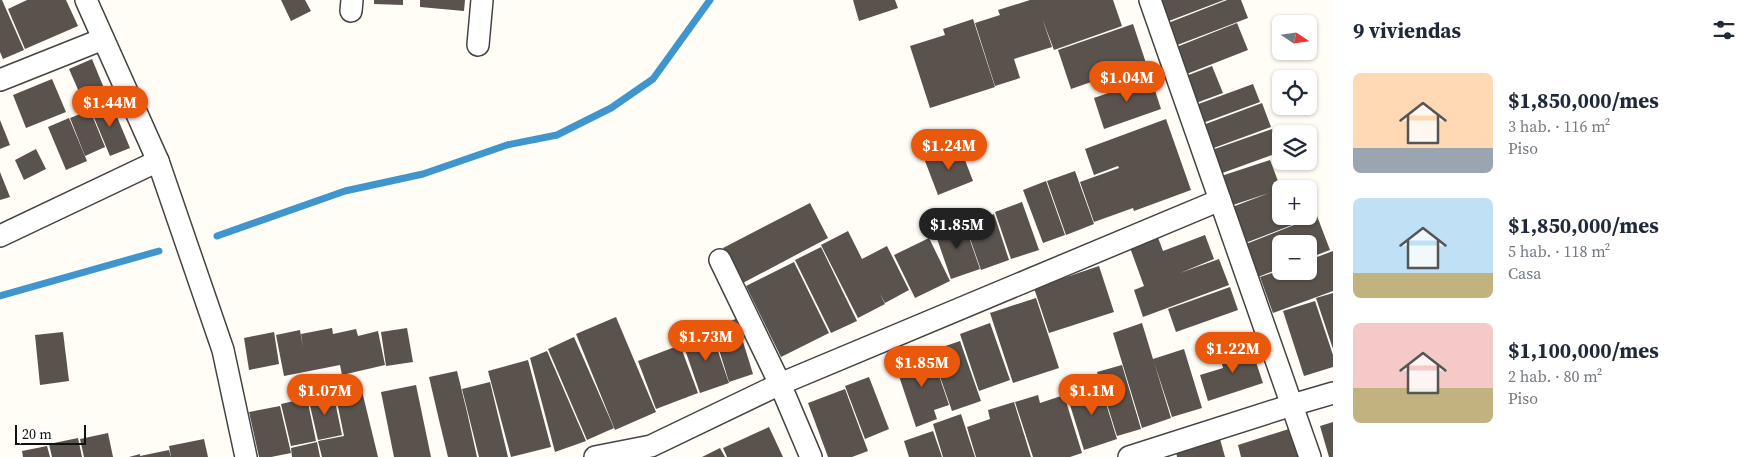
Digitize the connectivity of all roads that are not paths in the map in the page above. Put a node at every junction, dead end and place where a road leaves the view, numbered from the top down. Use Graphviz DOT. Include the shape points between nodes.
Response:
graph roads {
  1 [pos="86,0"];
  2 [pos="482,0"];
  3 [pos="1150,0"];
  4 [pos="103,39"];
  5 [pos="478,45"];
  6 [pos="0,80"];
  7 [pos="158,161"];
  8 [pos="1220,200"];
  9 [pos="0,236"];
  10 [pos="720,260"];
  11 [pos="780,384"];
  12 [pos="1333,393"];
  13 [pos="1292,405"];
  14 [pos="651,446"];
  15 [pos="246,457"];
  16 [pos="595,457"];
  17 [pos="629,457"];
  18 [pos="811,457"];
  19 [pos="1129,457"];
  20 [pos="1310,457"];
  1 -- 4 [label="street"];
  2 -- 5 [label="street"];
  3 -- 8 [label="street"];
  4 -- 6 [label="street"];
  4 -- 7 [label="street"];
  7 -- 9 [label="street"];
  7 -- 15 [label="street" via="223,350"];
  8 -- 11 [label="street"];
  8 -- 13 [label="street"];
  10 -- 11 [label="street"];
  11 -- 14 [label="street"];
  11 -- 18 [label="street"];
  12 -- 13 [label="street"];
  13 -- 19 [label="street"];
  13 -- 20 [label="street"];
  14 -- 16 [label="street"];
  14 -- 17 [label="street"];
}
